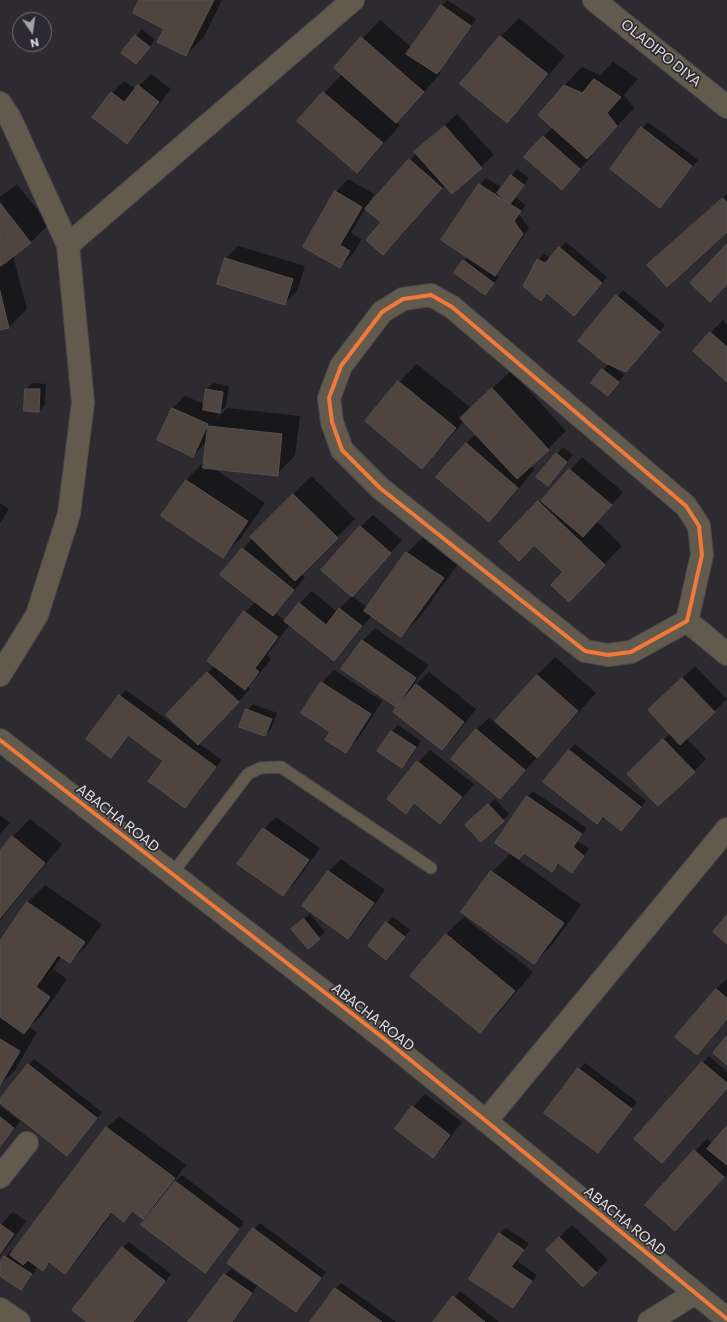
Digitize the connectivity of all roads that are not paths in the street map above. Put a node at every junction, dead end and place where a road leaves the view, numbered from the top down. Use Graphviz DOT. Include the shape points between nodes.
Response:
graph roads {
  1 [pos="353,0"];
  2 [pos="594,0"];
  3 [pos="0,103"];
  4 [pos="727,107"];
  5 [pos="68,245"];
  6 [pos="687,621"];
  7 [pos="727,654"];
  8 [pos="0,675"];
  9 [pos="0,740"];
  10 [pos="727,829"];
  11 [pos="432,868"];
  12 [pos="172,874"];
  13 [pos="486,1121"];
  14 [pos="26,1143"];
  15 [pos="0,1177"];
  16 [pos="695,1292"];
  17 [pos="0,1309"];
  18 [pos="727,1318"];
  19 [pos="19,1322"];
  20 [pos="649,1322"];
  1 -- 5 [label="street"];
  2 -- 4 [label="street, OLADIPO DIYA"];
  3 -- 5 [label="street" via="10,118"];
  5 -- 8 [label="street" via="83,404 68,514 37,614"];
  6 -- 6 [label="street" via="702,555 699,526 686,506 452,307 431,295 402,298 382,312 341,366 329,398 332,422 342,450 380,488 585,651 608,655 631,652"];
  6 -- 7 [label="street"];
  9 -- 12 [label="street, ABACHA ROAD"];
  10 -- 13 [label="street"];
  11 -- 12 [label="lane" via="280,767 260,768 248,774"];
  12 -- 13 [label="street, ABACHA ROAD"];
  13 -- 16 [label="street, ABACHA ROAD"];
  14 -- 15 [label="street"];
  16 -- 18 [label="street, ABACHA ROAD"];
  16 -- 20 [label="street"];
  17 -- 19 [label="street"];
}
